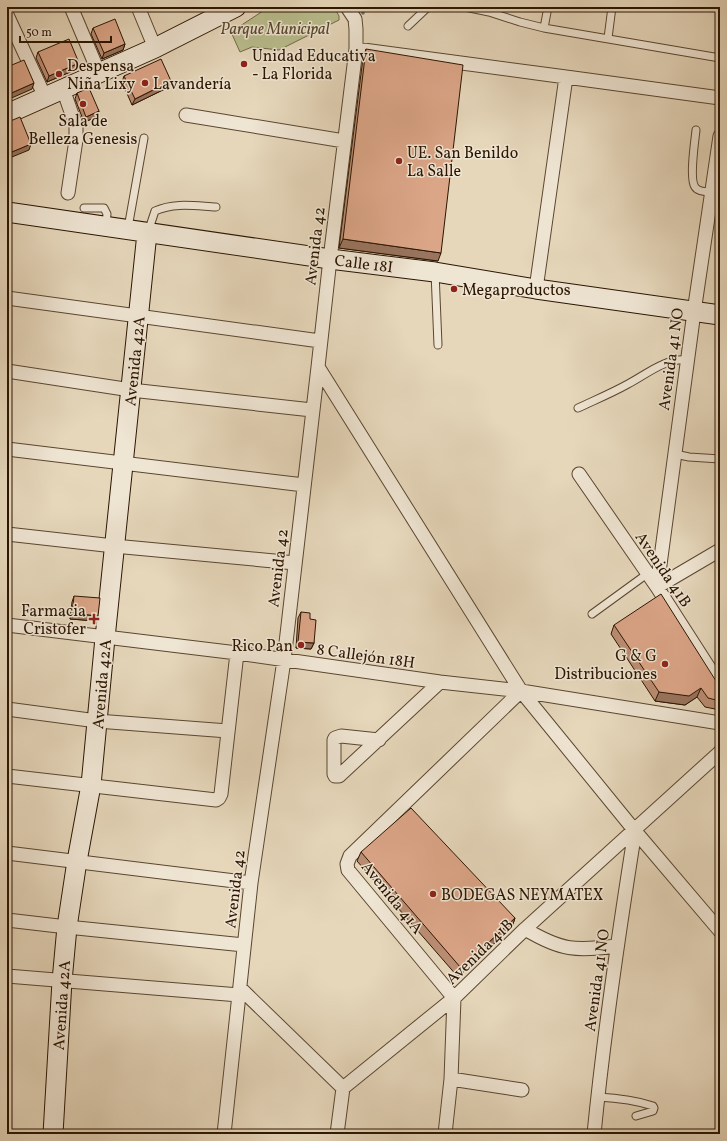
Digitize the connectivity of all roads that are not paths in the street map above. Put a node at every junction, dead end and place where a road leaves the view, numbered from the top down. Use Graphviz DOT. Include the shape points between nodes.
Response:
graph roads {
  1 [pos="71,7"];
  2 [pos="138,7"];
  3 [pos="236,7"];
  4 [pos="347,7"];
  5 [pos="430,7"];
  6 [pos="465,7"];
  7 [pos="548,7"];
  8 [pos="612,7"];
  9 [pos="7,15"];
  10 [pos="408,26"];
  11 [pos="544,28"];
  12 [pos="608,38"];
  13 [pos="155,48"];
  14 [pos="356,49"];
  15 [pos="720,58"];
  16 [pos="99,73"];
  17 [pos="566,76"];
  18 [pos="63,89"];
  19 [pos="45,97"];
  20 [pos="720,98"];
  21 [pos="7,114"];
  22 [pos="186,115"];
  23 [pos="696,130"];
  24 [pos="720,136"];
  25 [pos="144,138"];
  26 [pos="344,141"];
  27 [pos="712,192"];
  28 [pos="68,193"];
  29 [pos="216,207"];
  30 [pos="84,208"];
  31 [pos="7,212"];
  32 [pos="106,227"];
  33 [pos="128,230"];
  34 [pos="147,233"];
  35 [pos="330,259"];
  36 [pos="435,272"];
  37 [pos="536,289"];
  38 [pos="7,298"];
  39 [pos="694,312"];
  40 [pos="720,315"];
  41 [pos="138,316"];
  42 [pos="320,342"];
  43 [pos="438,345"];
  44 [pos="687,360"];
  45 [pos="318,367"];
  46 [pos="7,371"];
  47 [pos="131,390"];
  48 [pos="578,408"];
  49 [pos="312,410"];
  50 [pos="7,449"];
  51 [pos="675,454"];
  52 [pos="720,459"];
  53 [pos="123,462"];
  54 [pos="579,474"];
  55 [pos="304,485"];
  56 [pos="7,534"];
  57 [pos="114,546"];
  58 [pos="720,550"];
  59 [pos="295,563"];
  60 [pos="648,574"];
  61 [pos="656,587"];
  62 [pos="592,614"];
  63 [pos="7,625"];
  64 [pos="105,638"];
  65 [pos="237,653"];
  66 [pos="284,660"];
  67 [pos="440,682"];
  68 [pos="720,685"];
  69 [pos="521,691"];
  70 [pos="7,709"];
  71 [pos="97,720"];
  72 [pos="720,723"];
  73 [pos="228,731"];
  74 [pos="379,740"];
  75 [pos="720,752"];
  76 [pos="7,776"];
  77 [pos="91,785"];
  78 [pos="635,830"];
  79 [pos="7,853"];
  80 [pos="76,861"];
  81 [pos="251,883"];
  82 [pos="7,920"];
  83 [pos="67,927"];
  84 [pos="526,929"];
  85 [pos="720,931"];
  86 [pos="244,944"];
  87 [pos="617,946"];
  88 [pos="7,976"];
  89 [pos="62,981"];
  90 [pos="240,992"];
  91 [pos="454,998"];
  92 [pos="451,1079"];
  93 [pos="343,1088"];
  94 [pos="522,1090"];
  95 [pos="598,1097"];
  96 [pos="636,1116"];
  97 [pos="53,1134"];
  98 [pos="224,1134"];
  99 [pos="337,1134"];
  100 [pos="445,1134"];
  101 [pos="594,1134"];
  1 -- 16 [label="street"];
  2 -- 13 [label="street"];
  3 -- 13 [label="street"];
  4 -- 14 [label="street, Avenida 42" via="355,19"];
  5 -- 10 [label="lane"];
  6 -- 11 [label="lane"];
  7 -- 11 [label="lane"];
  8 -- 12 [label="lane"];
  9 -- 19 [label="street"];
  11 -- 12 [label="lane"];
  12 -- 15 [label="lane"];
  13 -- 16 [label="street"];
  14 -- 17 [label="street"];
  14 -- 26 [label="street, Avenida 42"];
  16 -- 18 [label="street"];
  17 -- 20 [label="street"];
  17 -- 37 [label="street"];
  18 -- 19 [label="street"];
  18 -- 28 [label="street" via="76,126"];
  19 -- 21 [label="street"];
  22 -- 26 [label="street"];
  23 -- 27 [label="lane" via="692,181 694,187"];
  24 -- 27 [label="street, Avenida 41 NO"];
  25 -- 33 [label="lane"];
  26 -- 35 [label="street, Avenida 42"];
  27 -- 39 [label="street, Avenida 41 NO"];
  29 -- 34 [label="lane" via="165,207 156,211"];
  30 -- 32 [label="lane" via="104,208 107,214"];
  31 -- 32 [label="street, Calle 18I"];
  32 -- 33 [label="street, Calle 18I"];
  33 -- 34 [label="street, Calle 18I"];
  34 -- 35 [label="street, Calle 18I"];
  34 -- 41 [label="street, Avenida 42A"];
  35 -- 36 [label="street, Calle 18I"];
  35 -- 42 [label="street, Avenida 42"];
  36 -- 37 [label="street, Calle 18I"];
  36 -- 43 [label="lane"];
  37 -- 39 [label="street, Calle 18I"];
  38 -- 41 [label="street"];
  39 -- 40 [label="street, Calle 18I"];
  39 -- 44 [label="street, Avenida 41 NO"];
  41 -- 42 [label="street"];
  41 -- 47 [label="street, Avenida 42A"];
  42 -- 45 [label="street, Avenida 42"];
  44 -- 48 [label="lane" via="677,359 654,368"];
  44 -- 51 [label="street, Avenida 41 NO"];
  45 -- 49 [label="street, Avenida 42"];
  45 -- 69 [label="street"];
  46 -- 47 [label="street"];
  47 -- 49 [label="street"];
  47 -- 53 [label="street, Avenida 42A"];
  49 -- 55 [label="street, Avenida 42"];
  50 -- 53 [label="street"];
  51 -- 52 [label="lane"];
  51 -- 61 [label="street, Avenida 41 NO"];
  53 -- 55 [label="street"];
  53 -- 57 [label="street, Avenida 42A"];
  54 -- 60 [label="street, Avenida 41B"];
  55 -- 59 [label="street, Avenida 42"];
  56 -- 57 [label="street"];
  57 -- 59 [label="street"];
  57 -- 64 [label="street, Avenida 42A"];
  58 -- 61 [label="street"];
  59 -- 66 [label="street, Avenida 42"];
  60 -- 61 [label="street, Avenida 41B"];
  60 -- 62 [label="lane"];
  61 -- 68 [label="street, Avenida 41B"];
  63 -- 64 [label="street, 8 Callejón 18H"];
  64 -- 65 [label="street, 8 Callejón 18H"];
  64 -- 71 [label="street, Avenida 42A"];
  65 -- 66 [label="street, 8 Callejón 18H"];
  65 -- 73 [label="street"];
  66 -- 67 [label="street, 8 Callejón 18H"];
  66 -- 81 [label="street, Avenida 42"];
  67 -- 69 [label="street, 8 Callejón 18H"];
  67 -- 74 [label="street"];
  69 -- 72 [label="street, 8 Callejón 18H"];
  69 -- 78 [label="street"];
  69 -- 91 [label="street, Avenida 41A" via="350,856 347,864 348,870"];
  70 -- 71 [label="street"];
  71 -- 73 [label="street"];
  71 -- 77 [label="street, Avenida 42A"];
  73 -- 77 [label="street" via="221,794 216,800"];
  75 -- 78 [label="street, Avenida 41B"];
  76 -- 77 [label="street"];
  77 -- 80 [label="street, Avenida 42A"];
  78 -- 84 [label="street, Avenida 41B"];
  78 -- 85 [label="street"];
  78 -- 87 [label="street, Avenida 41 NO"];
  79 -- 80 [label="street"];
  80 -- 81 [label="street"];
  80 -- 83 [label="street, Avenida 42A"];
  81 -- 86 [label="street, Avenida 42"];
  82 -- 83 [label="street"];
  83 -- 86 [label="street"];
  83 -- 89 [label="street, Avenida 42A"];
  84 -- 87 [label="street" via="567,948"];
  84 -- 91 [label="street, Avenida 41B"];
  86 -- 90 [label="street, Avenida 42"];
  87 -- 95 [label="street, Avenida 41 NO"];
  88 -- 89 [label="street"];
  89 -- 90 [label="street"];
  89 -- 97 [label="street, Avenida 42A"];
  90 -- 93 [label="street"];
  90 -- 98 [label="street, Avenida 42"];
  91 -- 92 [label="street"];
  91 -- 93 [label="street, Avenida 41B"];
  92 -- 94 [label="street"];
  92 -- 100 [label="street"];
  93 -- 99 [label="street"];
  95 -- 96 [label="lane" via="640,1101 653,1106 652,1111"];
  95 -- 101 [label="street, Avenida 41 NO"];
}
